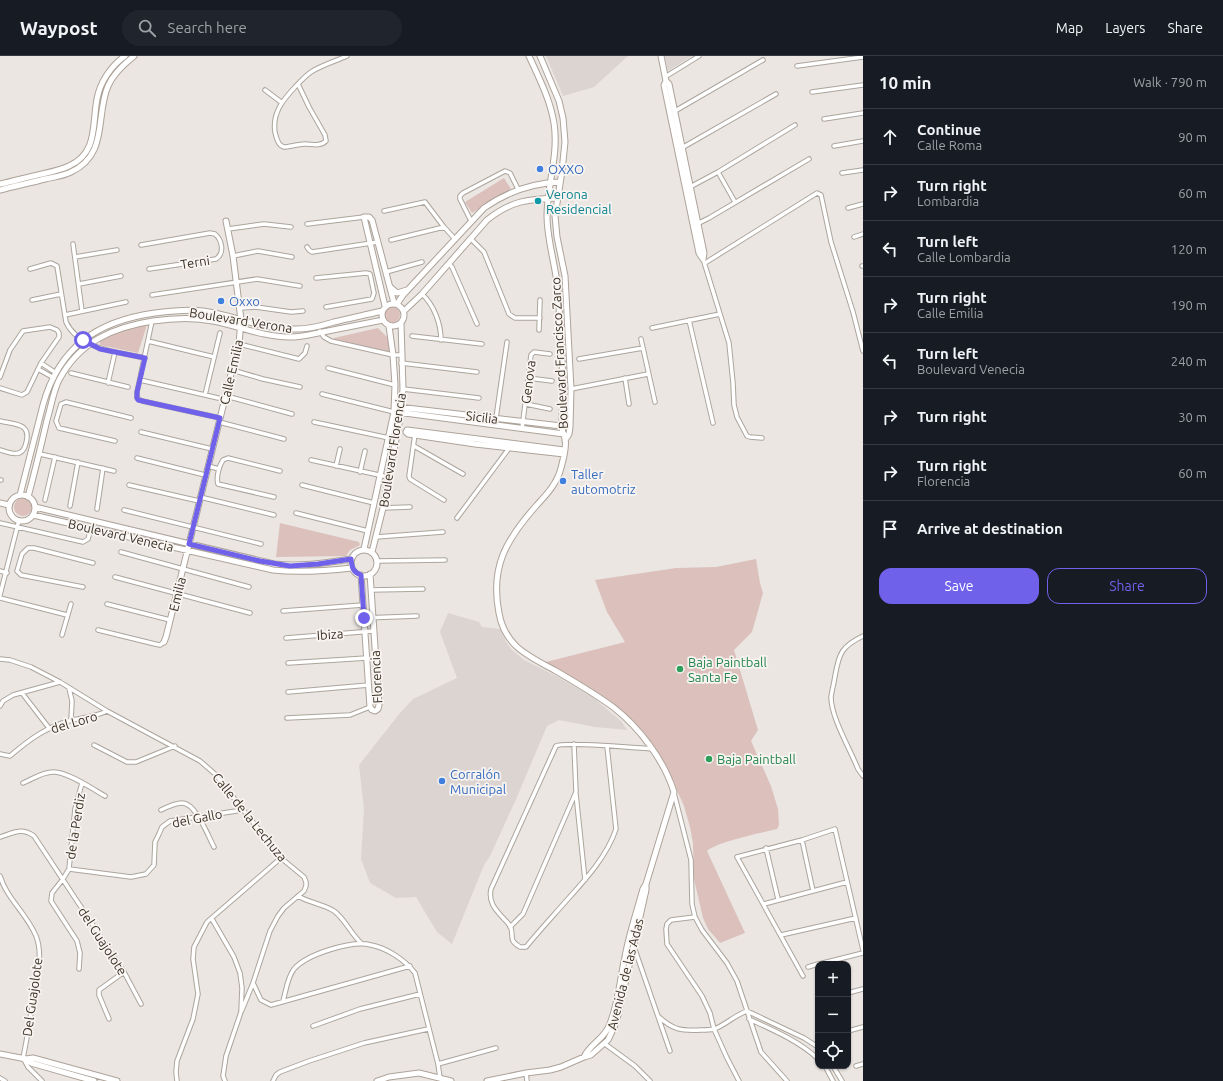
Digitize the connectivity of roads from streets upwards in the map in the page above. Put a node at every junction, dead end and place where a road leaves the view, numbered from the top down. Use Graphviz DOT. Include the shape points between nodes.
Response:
graph roads {
  1 [pos="125,56"];
  2 [pos="134,56"];
  3 [pos="347,56"];
  4 [pos="529,56"];
  5 [pos="540,56"];
  6 [pos="661,56"];
  7 [pos="699,56"];
  8 [pos="863,57"];
  9 [pos="763,60"];
  10 [pos="797,66"];
  11 [pos="666,79"];
  12 [pos="298,84"];
  13 [pos="863,85"];
  14 [pos="265,90"];
  15 [pos="812,92"];
  16 [pos="776,94"];
  17 [pos="281,102"];
  18 [pos="675,111"];
  19 [pos="863,113"];
  20 [pos="824,119"];
  21 [pos="795,125"];
  22 [pos="863,142"];
  23 [pos="834,146"];
  24 [pos="680,149"];
  25 [pos="809,159"];
  26 [pos="863,170"];
  27 [pos="718,172"];
  28 [pos="842,173"];
  29 [pos="550,182"];
  30 [pos="560,182"];
  31 [pos="0,184"];
  32 [pos="690,187"];
  33 [pos="0,190"];
  34 [pos="518,190"];
  35 [pos="549,198"];
  36 [pos="558,198"];
  37 [pos="735,202"];
  38 [pos="863,204"];
  39 [pos="848,208"];
  40 [pos="384,211"];
  41 [pos="364,217"];
  42 [pos="226,221"];
  43 [pos="471,221"];
  44 [pos="307,224"];
  45 [pos="695,224"];
  46 [pos="291,227"];
  47 [pos="444,227"];
  48 [pos="228,229"];
  49 [pos="863,234"];
  50 [pos="854,236"];
  51 [pos="455,239"];
  52 [pos="471,239"];
  53 [pos="391,240"];
  54 [pos="378,242"];
  55 [pos="73,244"];
  56 [pos="230,244"];
  57 [pos="371,244"];
  58 [pos="141,245"];
  59 [pos="221,245"];
  60 [pos="306,247"];
  61 [pos="117,250"];
  62 [pos="233,256"];
  63 [pos="75,257"];
  64 [pos="292,257"];
  65 [pos="704,261"];
  66 [pos="422,262"];
  67 [pos="449,264"];
  68 [pos="30,269"];
  69 [pos="149,269"];
  70 [pos="386,272"];
  71 [pos="121,276"];
  72 [pos="316,278"];
  73 [pos="236,282"];
  74 [pos="79,284"];
  75 [pos="380,284"];
  76 [pos="373,285"];
  77 [pos="300,286"];
  78 [pos="390,287"];
  79 [pos="408,290"];
  80 [pos="61,294"];
  81 [pos="422,294"];
  82 [pos="152,295"];
  83 [pos="32,300"];
  84 [pos="540,300"];
  85 [pos="126,302"];
  86 [pos="395,304"];
  87 [pos="326,307"];
  88 [pos="240,308"];
  89 [pos="384,308"];
  90 [pos="82,311"];
  91 [pos="303,311"];
  92 [pos="404,312"];
  93 [pos="720,314"];
  94 [pos="65,315"];
  95 [pos="540,318"];
  96 [pos="241,320"];
  97 [pos="383,320"];
  98 [pos="689,320"];
  99 [pos="152,321"];
  100 [pos="401,323"];
  101 [pos="477,324"];
  102 [pos="320,326"];
  103 [pos="389,326"];
  104 [pos="652,328"];
  105 [pos="241,329"];
  106 [pos="539,330"];
  107 [pos="320,332"];
  108 [pos="220,333"];
  109 [pos="412,336"];
  110 [pos="641,338"];
  111 [pos="83,340"];
  112 [pos="441,340"];
  113 [pos="148,341"];
  114 [pos="506,342"];
  115 [pos="90,344"];
  116 [pos="238,344"];
  117 [pos="482,344"];
  118 [pos="307,346"];
  119 [pos="643,348"];
  120 [pos="863,351"];
  121 [pos="115,352"];
  122 [pos="550,354"];
  123 [pos="393,355"];
  124 [pos="401,355"];
  125 [pos="214,357"];
  126 [pos="145,358"];
  127 [pos="579,359"];
  128 [pos="41,363"];
  129 [pos="401,363"];
  130 [pos="328,368"];
  131 [pos="38,369"];
  132 [pos="232,370"];
  133 [pos="477,372"];
  134 [pos="71,373"];
  135 [pos="648,374"];
  136 [pos="54,375"];
  137 [pos="0,377"];
  138 [pos="528,378"];
  139 [pos="625,378"];
  140 [pos="140,380"];
  141 [pos="59,381"];
  142 [pos="552,381"];
  143 [pos="108,383"];
  144 [pos="395,384"];
  145 [pos="300,387"];
  146 [pos="0,388"];
  147 [pos="128,388"];
  148 [pos="402,389"];
  149 [pos="571,389"];
  150 [pos="322,394"];
  151 [pos="205,395"];
  152 [pos="226,396"];
  153 [pos="218,398"];
  154 [pos="479,398"];
  155 [pos="655,402"];
  156 [pos="526,404"];
  157 [pos="629,404"];
  158 [pos="392,409"];
  159 [pos="550,409"];
  160 [pos="401,410"];
  161 [pos="49,413"];
  162 [pos="58,414"];
  163 [pos="292,414"];
  164 [pos="131,418"];
  165 [pos="496,418"];
  166 [pos="219,420"];
  167 [pos="0,421"];
  168 [pos="314,422"];
  169 [pos="523,422"];
  170 [pos="714,423"];
  171 [pos="495,425"];
  172 [pos="562,426"];
  173 [pos="570,427"];
  174 [pos="522,428"];
  175 [pos="141,432"];
  176 [pos="415,433"];
  177 [pos="562,434"];
  178 [pos="569,434"];
  179 [pos="389,438"];
  180 [pos="762,438"];
  181 [pos="284,439"];
  182 [pos="565,440"];
  183 [pos="115,441"];
  184 [pos="26,442"];
  185 [pos="34,444"];
  186 [pos="414,446"];
  187 [pos="511,446"];
  188 [pos="212,449"];
  189 [pos="340,449"];
  190 [pos="0,450"];
  191 [pos="365,451"];
  192 [pos="564,452"];
  193 [pos="40,454"];
  194 [pos="55,457"];
  195 [pos="137,458"];
  196 [pos="311,460"];
  197 [pos="78,462"];
  198 [pos="208,466"];
  199 [pos="336,466"];
  200 [pos="103,468"];
  201 [pos="219,469"];
  202 [pos="280,470"];
  203 [pos="114,471"];
  204 [pos="360,472"];
  205 [pos="463,474"];
  206 [pos="206,475"];
  207 [pos="380,476"];
  208 [pos="388,478"];
  209 [pos="129,485"];
  210 [pos="302,485"];
  211 [pos="20,494"];
  212 [pos="28,497"];
  213 [pos="274,498"];
  214 [pos="200,499"];
  215 [pos="45,500"];
  216 [pos="444,500"];
  217 [pos="0,503"];
  218 [pos="374,503"];
  219 [pos="9,505"];
  220 [pos="70,506"];
  221 [pos="35,507"];
  222 [pos="410,507"];
  223 [pos="382,508"];
  224 [pos="97,509"];
  225 [pos="124,510"];
  226 [pos="296,513"];
  227 [pos="33,515"];
  228 [pos="274,516"];
  229 [pos="457,518"];
  230 [pos="19,520"];
  231 [pos="0,522"];
  232 [pos="193,526"];
  233 [pos="18,527"];
  234 [pos="91,528"];
  235 [pos="368,531"];
  236 [pos="443,532"];
  237 [pos="376,537"];
  238 [pos="189,544"];
  239 [pos="261,544"];
  240 [pos="364,550"];
  241 [pos="187,551"];
  242 [pos="121,552"];
  243 [pos="372,552"];
  244 [pos="10,559"];
  245 [pos="351,559"];
  246 [pos="445,560"];
  247 [pos="20,561"];
  248 [pos="377,562"];
  249 [pos="93,563"];
  250 [pos="352,568"];
  251 [pos="183,570"];
  252 [pos="0,571"];
  253 [pos="6,573"];
  254 [pos="370,574"];
  255 [pos="361,575"];
  256 [pos="115,577"];
  257 [pos="249,587"];
  258 [pos="83,588"];
  259 [pos="423,589"];
  260 [pos="371,590"];
  261 [pos="177,594"];
  262 [pos="0,595"];
  263 [pos="0,598"];
  264 [pos="71,604"];
  265 [pos="107,604"];
  266 [pos="363,605"];
  267 [pos="283,611"];
  268 [pos="250,613"];
  269 [pos="67,616"];
  270 [pos="417,616"];
  271 [pos="364,618"];
  272 [pos="373,618"];
  273 [pos="170,620"];
  274 [pos="98,630"];
  275 [pos="373,631"];
  276 [pos="365,632"];
  277 [pos="62,635"];
  278 [pos="863,636"];
  279 [pos="286,638"];
  280 [pos="164,642"];
  281 [pos="367,658"];
  282 [pos="0,659"];
  283 [pos="288,663"];
  284 [pos="60,682"];
  285 [pos="369,685"];
  286 [pos="69,687"];
  287 [pos="288,692"];
  288 [pos="22,693"];
  289 [pos="0,706"];
  290 [pos="370,707"];
  291 [pos="107,711"];
  292 [pos="286,718"];
  293 [pos="71,720"];
  294 [pos="49,728"];
  295 [pos="574,744"];
  296 [pos="94,745"];
  297 [pos="175,746"];
  298 [pos="608,746"];
  299 [pos="653,749"];
  300 [pos="0,754"];
  301 [pos="863,776"];
  302 [pos="23,783"];
  303 [pos="82,783"];
  304 [pos="576,792"];
  305 [pos="674,792"];
  306 [pos="105,796"];
  307 [pos="161,810"];
  308 [pos="243,810"];
  309 [pos="199,817"];
  310 [pos="0,837"];
  311 [pos="802,840"];
  312 [pos="214,847"];
  313 [pos="766,848"];
  314 [pos="281,858"];
  315 [pos="69,869"];
  316 [pos="0,876"];
  317 [pos="63,880"];
  318 [pos="585,880"];
  319 [pos="847,882"];
  320 [pos="646,884"];
  321 [pos="813,891"];
  322 [pos="298,896"];
  323 [pos="778,899"];
  324 [pos="764,904"];
  325 [pos="695,917"];
  326 [pos="856,918"];
  327 [pos="212,919"];
  328 [pos="510,927"];
  329 [pos="781,935"];
  330 [pos="361,943"];
  331 [pos="633,945"];
  332 [pos="863,951"];
  333 [pos="828,961"];
  334 [pos="815,965"];
  335 [pos="410,966"];
  336 [pos="808,967"];
  337 [pos="79,969"];
  338 [pos="124,972"];
  339 [pos="803,976"];
  340 [pos="253,984"];
  341 [pos="863,989"];
  342 [pos="851,992"];
  343 [pos="420,994"];
  344 [pos="283,1001"];
  345 [pos="142,1004"];
  346 [pos="747,1011"];
  347 [pos="241,1012"];
  348 [pos="658,1016"];
  349 [pos="109,1019"];
  350 [pos="750,1019"];
  351 [pos="313,1026"];
  352 [pos="863,1027"];
  353 [pos="428,1029"];
  354 [pos="714,1029"];
  355 [pos="851,1030"];
  356 [pos="605,1044"];
  357 [pos="815,1045"];
  358 [pos="496,1048"];
  359 [pos="670,1051"];
  360 [pos="0,1054"];
  361 [pos="584,1056"];
  362 [pos="815,1057"];
  363 [pos="25,1059"];
  364 [pos="438,1064"];
  365 [pos="863,1064"];
  366 [pos="856,1066"];
  367 [pos="827,1069"];
  368 [pos="836,1069"];
  369 [pos="526,1072"];
  370 [pos="0,1078"];
  371 [pos="440,1078"];
  372 [pos="5,1081"];
  373 [pos="42,1081"];
  374 [pos="94,1081"];
  375 [pos="117,1081"];
  376 [pos="177,1081"];
  377 [pos="224,1081"];
  378 [pos="273,1081"];
  379 [pos="377,1081"];
  380 [pos="451,1081"];
  381 [pos="487,1081"];
  382 [pos="527,1081"];
  383 [pos="650,1081"];
  384 [pos="739,1081"];
  385 [pos="786,1081"];
  386 [pos="833,1081"];
  387 [pos="842,1081"];
  1 -- 31 [label="street" via="103,82 97,97 94,132 83,156 58,170"];
  2 -- 33 [label="street" via="120,68 108,85 100,133 88,160 72,172"];
  3 -- 12 [label="street" via="311,72"];
  4 -- 29 [label="street, Boulevard Francisco Zarco" via="554,122 555,156"];
  5 -- 30 [label="street, Boulevard Francisco Zarco" via="559,101 563,118 565,142"];
  6 -- 11 [label="street"];
  7 -- 11 [label="street"];
  8 -- 10 [label="street"];
  9 -- 18 [label="street"];
  11 -- 18 [label="street" via="670,84"];
  11 -- 24 [label="street" via="664,86"];
  12 -- 17 [label="street"];
  12 -- 17 [label="street" via="326,141 319,145 281,145 275,131"];
  13 -- 15 [label="street"];
  14 -- 17 [label="street"];
  16 -- 24 [label="street"];
  18 -- 24 [label="street"];
  19 -- 20 [label="street"];
  21 -- 27 [label="street"];
  22 -- 23 [label="street"];
  24 -- 32 [label="street"];
  24 -- 45 [label="street"];
  25 -- 37 [label="street"];
  26 -- 28 [label="street"];
  27 -- 32 [label="street"];
  27 -- 37 [label="street"];
  29 -- 30 [label="street"];
  29 -- 34 [label="street"];
  29 -- 35 [label="street, Boulevard Francisco Zarco"];
  30 -- 36 [label="street, Boulevard Francisco Zarco"];
  32 -- 45 [label="street"];
  34 -- 43 [label="street" via="491,203"];
  34 -- 43 [label="street" via="510,173 505,170 463,193 460,199"];
  35 -- 36 [label="street"];
  35 -- 52 [label="street" via="531,199 498,211"];
  35 -- 172 [label="street, Boulevard Francisco Zarco" via="548,226 558,290 563,384"];
  36 -- 149 [label="street, Boulevard Francisco Zarco" via="556,226 565,276"];
  37 -- 45 [label="street"];
  38 -- 39 [label="street"];
  40 -- 47 [label="street" via="425,202"];
  41 -- 44 [label="street"];
  41 -- 54 [label="street" via="372,220"];
  41 -- 57 [label="street"];
  42 -- 48 [label="street, Calle Emilia"];
  43 -- 51 [label="street"];
  45 -- 65 [label="street" via="704,252"];
  46 -- 48 [label="street" via="257,224"];
  47 -- 51 [label="street"];
  47 -- 53 [label="street"];
  48 -- 56 [label="street, Calle Emilia"];
  49 -- 50 [label="street"];
  51 -- 79 [label="street"];
  52 -- 67 [label="street"];
  52 -- 95 [label="street" via="484,252 509,314 515,318"];
  54 -- 57 [label="street"];
  54 -- 70 [label="street"];
  55 -- 63 [label="street"];
  56 -- 59 [label="street, Terni"];
  56 -- 62 [label="street, Calle Emilia"];
  57 -- 60 [label="street" via="312,252"];
  57 -- 75 [label="street"];
  58 -- 59 [label="street" via="213,233 219,238"];
  59 -- 69 [label="street, Terni" via="221,253 216,258"];
  61 -- 63 [label="street"];
  62 -- 64 [label="street" via="258,251"];
  62 -- 73 [label="street, Calle Emilia"];
  63 -- 74 [label="street"];
  65 -- 93 [label="street"];
  65 -- 120 [label="street" via="817,193 821,195 831,242"];
  66 -- 70 [label="street"];
  67 -- 81 [label="street"];
  67 -- 101 [label="street"];
  68 -- 80 [label="street" via="55,264"];
  70 -- 78 [label="street"];
  71 -- 74 [label="street"];
  72 -- 76 [label="street" via="366,273 370,274"];
  73 -- 77 [label="street" via="257,278"];
  73 -- 82 [label="street"];
  73 -- 88 [label="street, Calle Emilia"];
  74 -- 90 [label="street"];
  75 -- 76 [label="street"];
  75 -- 89 [label="street"];
  76 -- 87 [label="street" via="374,298 370,300"];
  78 -- 79 [label="street" via="397,293"];
  78 -- 86 [label="street"];
  79 -- 86 [label="street"];
  80 -- 83 [label="street"];
  80 -- 94 [label="street"];
  81 -- 92 [label="street"];
  81 -- 112 [label="street" via="439,324"];
  84 -- 95 [label="street"];
  85 -- 90 [label="street"];
  86 -- 89 [label="street"];
  86 -- 92 [label="street"];
  88 -- 91 [label="street"];
  88 -- 96 [label="street, Calle Emilia"];
  89 -- 97 [label="street"];
  89 -- 102 [label="street, Boulevard Verona"];
  90 -- 94 [label="street"];
  92 -- 100 [label="street"];
  93 -- 98 [label="street"];
  93 -- 180 [label="street" via="729,343 737,417 747,436"];
  94 -- 111 [label="street" via="68,326"];
  95 -- 106 [label="street"];
  96 -- 102 [label="street, Boulevard Verona" via="281,329"];
  96 -- 105 [label="street, Calle Emilia"];
  96 -- 111 [label="street, Boulevard Verona" via="184,310 147,314 112,324"];
  97 -- 103 [label="street"];
  97 -- 107 [label="street, Boulevard Verona"];
  98 -- 104 [label="street"];
  98 -- 170 [label="street"];
  99 -- 105 [label="street, Boulevard Verona" via="193,318 212,320"];
  99 -- 113 [label="street"];
  99 -- 115 [label="street, Boulevard Verona" via="117,329"];
  100 -- 103 [label="street"];
  100 -- 124 [label="street, Boulevard Florencia"];
  102 -- 107 [label="street"];
  103 -- 123 [label="street, Boulevard Florencia"];
  105 -- 107 [label="street, Boulevard Verona" via="289,337 308,336"];
  105 -- 116 [label="street, Calle Emilia"];
  107 -- 123 [label="street" via="332,341"];
  108 -- 125 [label="street"];
  109 -- 112 [label="street"];
  110 -- 119 [label="street"];
  111 -- 115 [label="street"];
  111 -- 136 [label="street, Boulevard Verona"];
  112 -- 117 [label="street"];
  113 -- 125 [label="street"];
  113 -- 126 [label="street"];
  114 -- 165 [label="street"];
  115 -- 121 [label="street"];
  115 -- 141 [label="street, Boulevard Verona" via="76,356"];
  116 -- 118 [label="street" via="299,359"];
  116 -- 132 [label="street, Calle Emilia"];
  119 -- 127 [label="street"];
  119 -- 135 [label="street"];
  121 -- 126 [label="street"];
  121 -- 143 [label="street"];
  122 -- 138 [label="street, Genova" via="531,354"];
  123 -- 124 [label="street"];
  123 -- 144 [label="street, Boulevard Florencia"];
  124 -- 129 [label="street, Boulevard Florencia"];
  125 -- 151 [label="street"];
  126 -- 140 [label="street"];
  128 -- 131 [label="street"];
  128 -- 136 [label="street"];
  128 -- 137 [label="street" via="59,337 54,328 22,332 10,350"];
  129 -- 133 [label="street"];
  129 -- 148 [label="street, Boulevard Florencia"];
  130 -- 144 [label="street"];
  131 -- 136 [label="street"];
  131 -- 146 [label="street" via="24,394"];
  132 -- 145 [label="street"];
  132 -- 152 [label="street, Calle Emilia"];
  134 -- 143 [label="street"];
  135 -- 139 [label="street"];
  135 -- 155 [label="street"];
  136 -- 141 [label="street"];
  136 -- 185 [label="street, Boulevard Verona" via="46,391"];
  138 -- 142 [label="street"];
  138 -- 156 [label="street, Genova"];
  139 -- 149 [label="street"];
  139 -- 157 [label="street"];
  140 -- 151 [label="street"];
  140 -- 166 [label="street" via="137,398 142,401"];
  141 -- 161 [label="street, Boulevard Verona"];
  143 -- 147 [label="street"];
  144 -- 158 [label="street, Boulevard Florencia"];
  148 -- 154 [label="street"];
  148 -- 160 [label="street, Boulevard Florencia"];
  149 -- 173 [label="street, Boulevard Francisco Zarco"];
  150 -- 158 [label="street"];
  151 -- 153 [label="street"];
  152 -- 163 [label="street"];
  152 -- 166 [label="street, Calle Emilia"];
  156 -- 159 [label="street"];
  156 -- 169 [label="street, Genova"];
  158 -- 160 [label="street, Sicilia"];
  158 -- 179 [label="street, Boulevard Florencia"];
  160 -- 165 [label="street, Sicilia"];
  160 -- 171 [label="street, Sicilia"];
  160 -- 208 [label="street, Boulevard Florencia"];
  161 -- 162 [label="street"];
  161 -- 193 [label="street, Boulevard Verona"];
  162 -- 164 [label="street" via="61,404 66,402"];
  162 -- 183 [label="street" via="56,424 60,429"];
  165 -- 169 [label="street, Sicilia"];
  165 -- 171 [label="street"];
  166 -- 181 [label="street"];
  166 -- 188 [label="street, Calle Emilia"];
  167 -- 184 [label="street" via="26,430"];
  168 -- 179 [label="street"];
  169 -- 172 [label="street, Sicilia"];
  169 -- 174 [label="street, Genova"];
  171 -- 174 [label="street, Sicilia"];
  172 -- 173 [label="street, Sicilia"];
  172 -- 177 [label="street, Boulevard Francisco Zarco"];
  173 -- 178 [label="street, Boulevard Francisco Zarco"];
  174 -- 177 [label="street, Sicilia"];
  175 -- 188 [label="street"];
  176 -- 186 [label="street"];
  176 -- 187 [label="street"];
  177 -- 178 [label="street, Sicilia"];
  177 -- 182 [label="street, Boulevard Francisco Zarco"];
  178 -- 182 [label="street, Boulevard Francisco Zarco"];
  179 -- 207 [label="street, Boulevard Florencia"];
  182 -- 192 [label="street, Boulevard Francisco Zarco"];
  184 -- 185 [label="street"];
  184 -- 190 [label="street" via="19,453"];
  185 -- 211 [label="street, Boulevard Verona"];
  186 -- 205 [label="street"];
  186 -- 216 [label="street" via="410,479"];
  187 -- 192 [label="street"];
  187 -- 229 [label="street"];
  188 -- 198 [label="street, Calle Emilia"];
  189 -- 199 [label="street"];
  191 -- 204 [label="street"];
  192 -- 299 [label="street, Boulevard Francisco Zarco" via="556,483 516,529 506,547 498,574 499,616 506,635 517,648 613,707"];
  193 -- 194 [label="street"];
  193 -- 212 [label="street, Boulevard Verona"];
  194 -- 197 [label="street"];
  194 -- 215 [label="street"];
  195 -- 206 [label="street"];
  196 -- 199 [label="street"];
  197 -- 200 [label="street"];
  197 -- 220 [label="street"];
  198 -- 201 [label="street"];
  198 -- 206 [label="street, Calle Emilia"];
  199 -- 204 [label="street"];
  200 -- 203 [label="street"];
  200 -- 224 [label="street"];
  201 -- 202 [label="street" via="223,460 228,458"];
  201 -- 213 [label="street" via="218,484"];
  204 -- 207 [label="street"];
  206 -- 214 [label="street, Calle Emilia"];
  207 -- 208 [label="street"];
  207 -- 218 [label="street, Boulevard Florencia"];
  208 -- 223 [label="street, Boulevard Florencia"];
  209 -- 214 [label="street"];
  210 -- 218 [label="street"];
  211 -- 212 [label="street"];
  211 -- 219 [label="street" via="11,500"];
  212 -- 221 [label="street"];
  214 -- 228 [label="street"];
  214 -- 232 [label="street, Calle Emilia"];
  217 -- 219 [label="street"];
  218 -- 235 [label="street, Boulevard Florencia"];
  219 -- 230 [label="street" via="10,513"];
  221 -- 227 [label="street"];
  221 -- 238 [label="street, Boulevard Venecia"];
  222 -- 223 [label="street"];
  223 -- 237 [label="street, Boulevard Florencia"];
  225 -- 232 [label="street"];
  226 -- 235 [label="street"];
  227 -- 230 [label="street"];
  227 -- 234 [label="street, Boulevard Venecia"];
  230 -- 233 [label="street"];
  231 -- 233 [label="street"];
  232 -- 238 [label="street, Calle Emilia"];
  232 -- 239 [label="street"];
  233 -- 234 [label="street" via="83,542 88,539"];
  233 -- 244 [label="street"];
  234 -- 241 [label="street, Boulevard Venecia"];
  235 -- 240 [label="street, Boulevard Florencia"];
  236 -- 237 [label="street"];
  237 -- 243 [label="street, Boulevard Florencia"];
  238 -- 241 [label="street, Emilia"];
  238 -- 245 [label="street, Boulevard Venecia" via="290,566"];
  240 -- 243 [label="street"];
  240 -- 245 [label="street" via="356,552"];
  241 -- 250 [label="street, Boulevard Venecia" via="290,572"];
  241 -- 251 [label="street, Emilia"];
  242 -- 251 [label="street"];
  243 -- 248 [label="street"];
  244 -- 247 [label="street"];
  244 -- 253 [label="street"];
  245 -- 250 [label="street"];
  246 -- 248 [label="street"];
  247 -- 249 [label="street" via="24,551 31,548"];
  247 -- 258 [label="street" via="17,571 21,575"];
  248 -- 254 [label="street" via="376,568"];
  250 -- 255 [label="street"];
  251 -- 257 [label="street"];
  251 -- 261 [label="street, Emilia"];
  252 -- 253 [label="street"];
  253 -- 262 [label="street"];
  254 -- 255 [label="street"];
  254 -- 260 [label="street, Florencia"];
  255 -- 266 [label="street, Florencia"];
  256 -- 261 [label="street"];
  259 -- 260 [label="street"];
  260 -- 272 [label="street, Florencia"];
  261 -- 268 [label="street"];
  261 -- 273 [label="street, Emilia"];
  263 -- 269 [label="street"];
  264 -- 269 [label="street"];
  265 -- 273 [label="street"];
  266 -- 267 [label="street"];
  266 -- 271 [label="street, Florencia"];
  269 -- 277 [label="street"];
  270 -- 272 [label="street"];
  271 -- 272 [label="street"];
  271 -- 276 [label="street, Florencia"];
  272 -- 275 [label="street, Florencia"];
  273 -- 280 [label="street, Emilia"];
  274 -- 280 [label="street" via="160,645"];
  275 -- 276 [label="street, Ibiza"];
  275 -- 290 [label="street, Florencia" via="379,705 375,711"];
  276 -- 279 [label="street, Ibiza"];
  276 -- 281 [label="street, Florencia"];
  278 -- 301 [label="street" via="843,649 836,668 831,697 834,714"];
  281 -- 283 [label="street"];
  281 -- 285 [label="street, Florencia"];
  282 -- 284 [label="street, Calle de la Lechuza" via="31,668"];
  284 -- 286 [label="street, Calle de la Lechuza"];
  284 -- 288 [label="street"];
  285 -- 287 [label="street"];
  285 -- 290 [label="street, Florencia"];
  286 -- 291 [label="street, Calle de la Lechuza"];
  286 -- 293 [label="street" via="72,701"];
  288 -- 289 [label="street" via="12,695"];
  288 -- 294 [label="street"];
  290 -- 292 [label="street" via="350,715"];
  291 -- 293 [label="street, del Loro" via="97,716"];
  291 -- 297 [label="street, Calle de la Lechuza"];
  293 -- 294 [label="street, del Loro"];
  294 -- 300 [label="street, del Loro" via="10,756"];
  295 -- 298 [label="street"];
  295 -- 304 [label="street"];
  295 -- 328 [label="street" via="556,746 491,889 493,906"];
  296 -- 297 [label="street" via="127,762 136,762"];
  297 -- 308 [label="street, Calle de la Lechuza" via="211,769"];
  298 -- 299 [label="street"];
  298 -- 318 [label="street" via="616,829 600,861"];
  299 -- 305 [label="street, Boulevard Francisco Zarco"];
  302 -- 303 [label="street" via="42,774 54,772"];
  303 -- 306 [label="street"];
  303 -- 315 [label="street, de la Perdiz" via="75,809"];
  304 -- 318 [label="street"];
  304 -- 328 [label="street" via="523,914"];
  305 -- 320 [label="street, Avenida de las Adas"];
  305 -- 325 [label="street" via="691,860 692,904"];
  307 -- 309 [label="street" via="186,803"];
  308 -- 309 [label="street, del Gallo"];
  308 -- 314 [label="street, Calle de la Lechuza"];
  309 -- 312 [label="street"];
  309 -- 315 [label="street, del Gallo" via="170,822 162,827 155,842 154,865 146,874 131,877"];
  310 -- 317 [label="street, de la Perdiz" via="21,830 27,831 34,836"];
  311 -- 313 [label="street"];
  311 -- 319 [label="street" via="835,829"];
  311 -- 321 [label="street"];
  313 -- 323 [label="street"];
  313 -- 324 [label="street" via="737,857"];
  314 -- 322 [label="street, Calle de la Lechuza" via="301,873 306,882"];
  314 -- 327 [label="street"];
  315 -- 317 [label="street"];
  316 -- 363 [label="street, Del Guajolote" via="10,897 32,928 38,943 39,959"];
  317 -- 337 [label="street" via="52,893 51,901 77,941 80,953"];
  317 -- 338 [label="street, del Guajolote"];
  318 -- 328 [label="street" via="526,946 520,947 514,943"];
  319 -- 321 [label="street"];
  319 -- 326 [label="street"];
  320 -- 331 [label="street, Avenida de las Adas"];
  320 -- 361 [label="street, Avenida de las Adas" via="625,954 613,1016 601,1039"];
  321 -- 323 [label="street"];
  322 -- 330 [label="street" via="334,911"];
  322 -- 340 [label="street" via="278,916 264,948"];
  323 -- 324 [label="street"];
  324 -- 329 [label="street"];
  325 -- 346 [label="street" via="737,981"];
  325 -- 354 [label="street" via="672,920 667,924 667,944 702,996"];
  326 -- 329 [label="street"];
  326 -- 332 [label="street"];
  327 -- 347 [label="street" via="234,957 240,973"];
  327 -- 376 [label="street" via="205,925 193,952 198,994 193,1019 177,1061"];
  329 -- 339 [label="street"];
  330 -- 335 [label="street" via="383,949"];
  330 -- 344 [label="street" via="318,954 301,962 290,976"];
  331 -- 348 [label="street"];
  331 -- 356 [label="street, Avenida de las Adas" via="615,1025"];
  332 -- 333 [label="street"];
  334 -- 336 [label="street"];
  335 -- 343 [label="street"];
  335 -- 344 [label="street"];
  338 -- 345 [label="street, del Guajolote"];
  338 -- 349 [label="street" via="99,990"];
  340 -- 344 [label="street" via="261,1000 271,1005"];
  340 -- 347 [label="street"];
  341 -- 342 [label="street"];
  343 -- 351 [label="street" via="360,1009"];
  343 -- 353 [label="street"];
  346 -- 350 [label="street"];
  346 -- 354 [label="street"];
  346 -- 357 [label="street"];
  347 -- 377 [label="street" via="226,1056"];
  348 -- 354 [label="street" via="680,1030"];
  348 -- 359 [label="street"];
  350 -- 362 [label="street"];
  350 -- 385 [label="street" via="761,1052"];
  352 -- 355 [label="street"];
  353 -- 364 [label="street"];
  353 -- 378 [label="street" via="364,1043 309,1061 280,1072"];
  354 -- 384 [label="street"];
  356 -- 361 [label="street, Avenida de las Adas" via="591,1055"];
  356 -- 383 [label="street"];
  358 -- 364 [label="street"];
  360 -- 363 [label="street"];
  361 -- 369 [label="street" via="561,1067"];
  363 -- 373 [label="street" via="28,1067"];
  363 -- 374 [label="street"];
  363 -- 375 [label="street" via="33,1058"];
  364 -- 371 [label="street"];
  365 -- 366 [label="street"];
  367 -- 386 [label="street"];
  368 -- 387 [label="street"];
  369 -- 381 [label="street"];
  369 -- 382 [label="street"];
  370 -- 372 [label="street"];
  371 -- 379 [label="street" via="419,1073"];
  371 -- 380 [label="street"];
}
